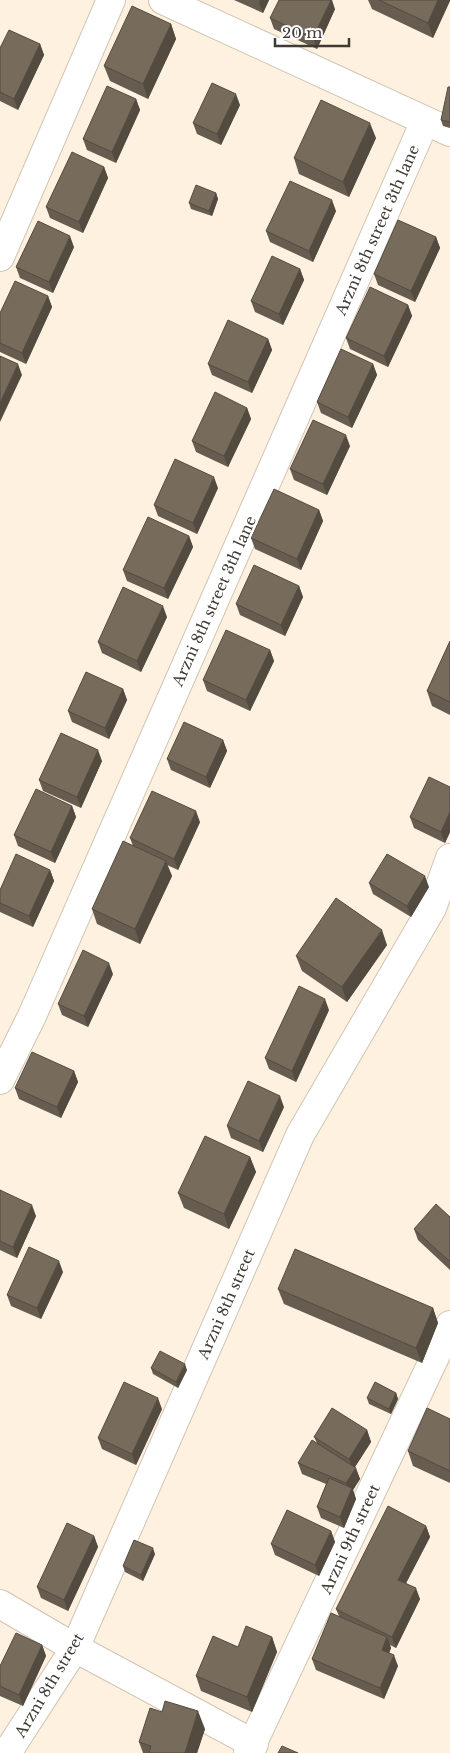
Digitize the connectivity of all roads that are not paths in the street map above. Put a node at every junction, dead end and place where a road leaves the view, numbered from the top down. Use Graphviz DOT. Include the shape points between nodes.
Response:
graph roads {
  1 [pos="111,0"];
  2 [pos="163,0"];
  3 [pos="425,121"];
  4 [pos="450,132"];
  5 [pos="0,258"];
  6 [pos="450,858"];
  7 [pos="0,1080"];
  8 [pos="450,1324"];
  9 [pos="0,1604"];
  10 [pos="75,1648"];
  11 [pos="251,1748"];
  12 [pos="7,1753"];
  1 -- 5 [label="street"];
  2 -- 3 [label="street"];
  3 -- 4 [label="street"];
  3 -- 7 [label="street, Arzni 8th street 3th lane" via="36,1007"];
  6 -- 10 [label="street, Arzni 8th street" via="432,908 300,1135"];
  8 -- 11 [label="street, Arzni 9th street"];
  9 -- 10 [label="street"];
  10 -- 11 [label="street"];
  10 -- 12 [label="street, Arzni 8th street"];
}
